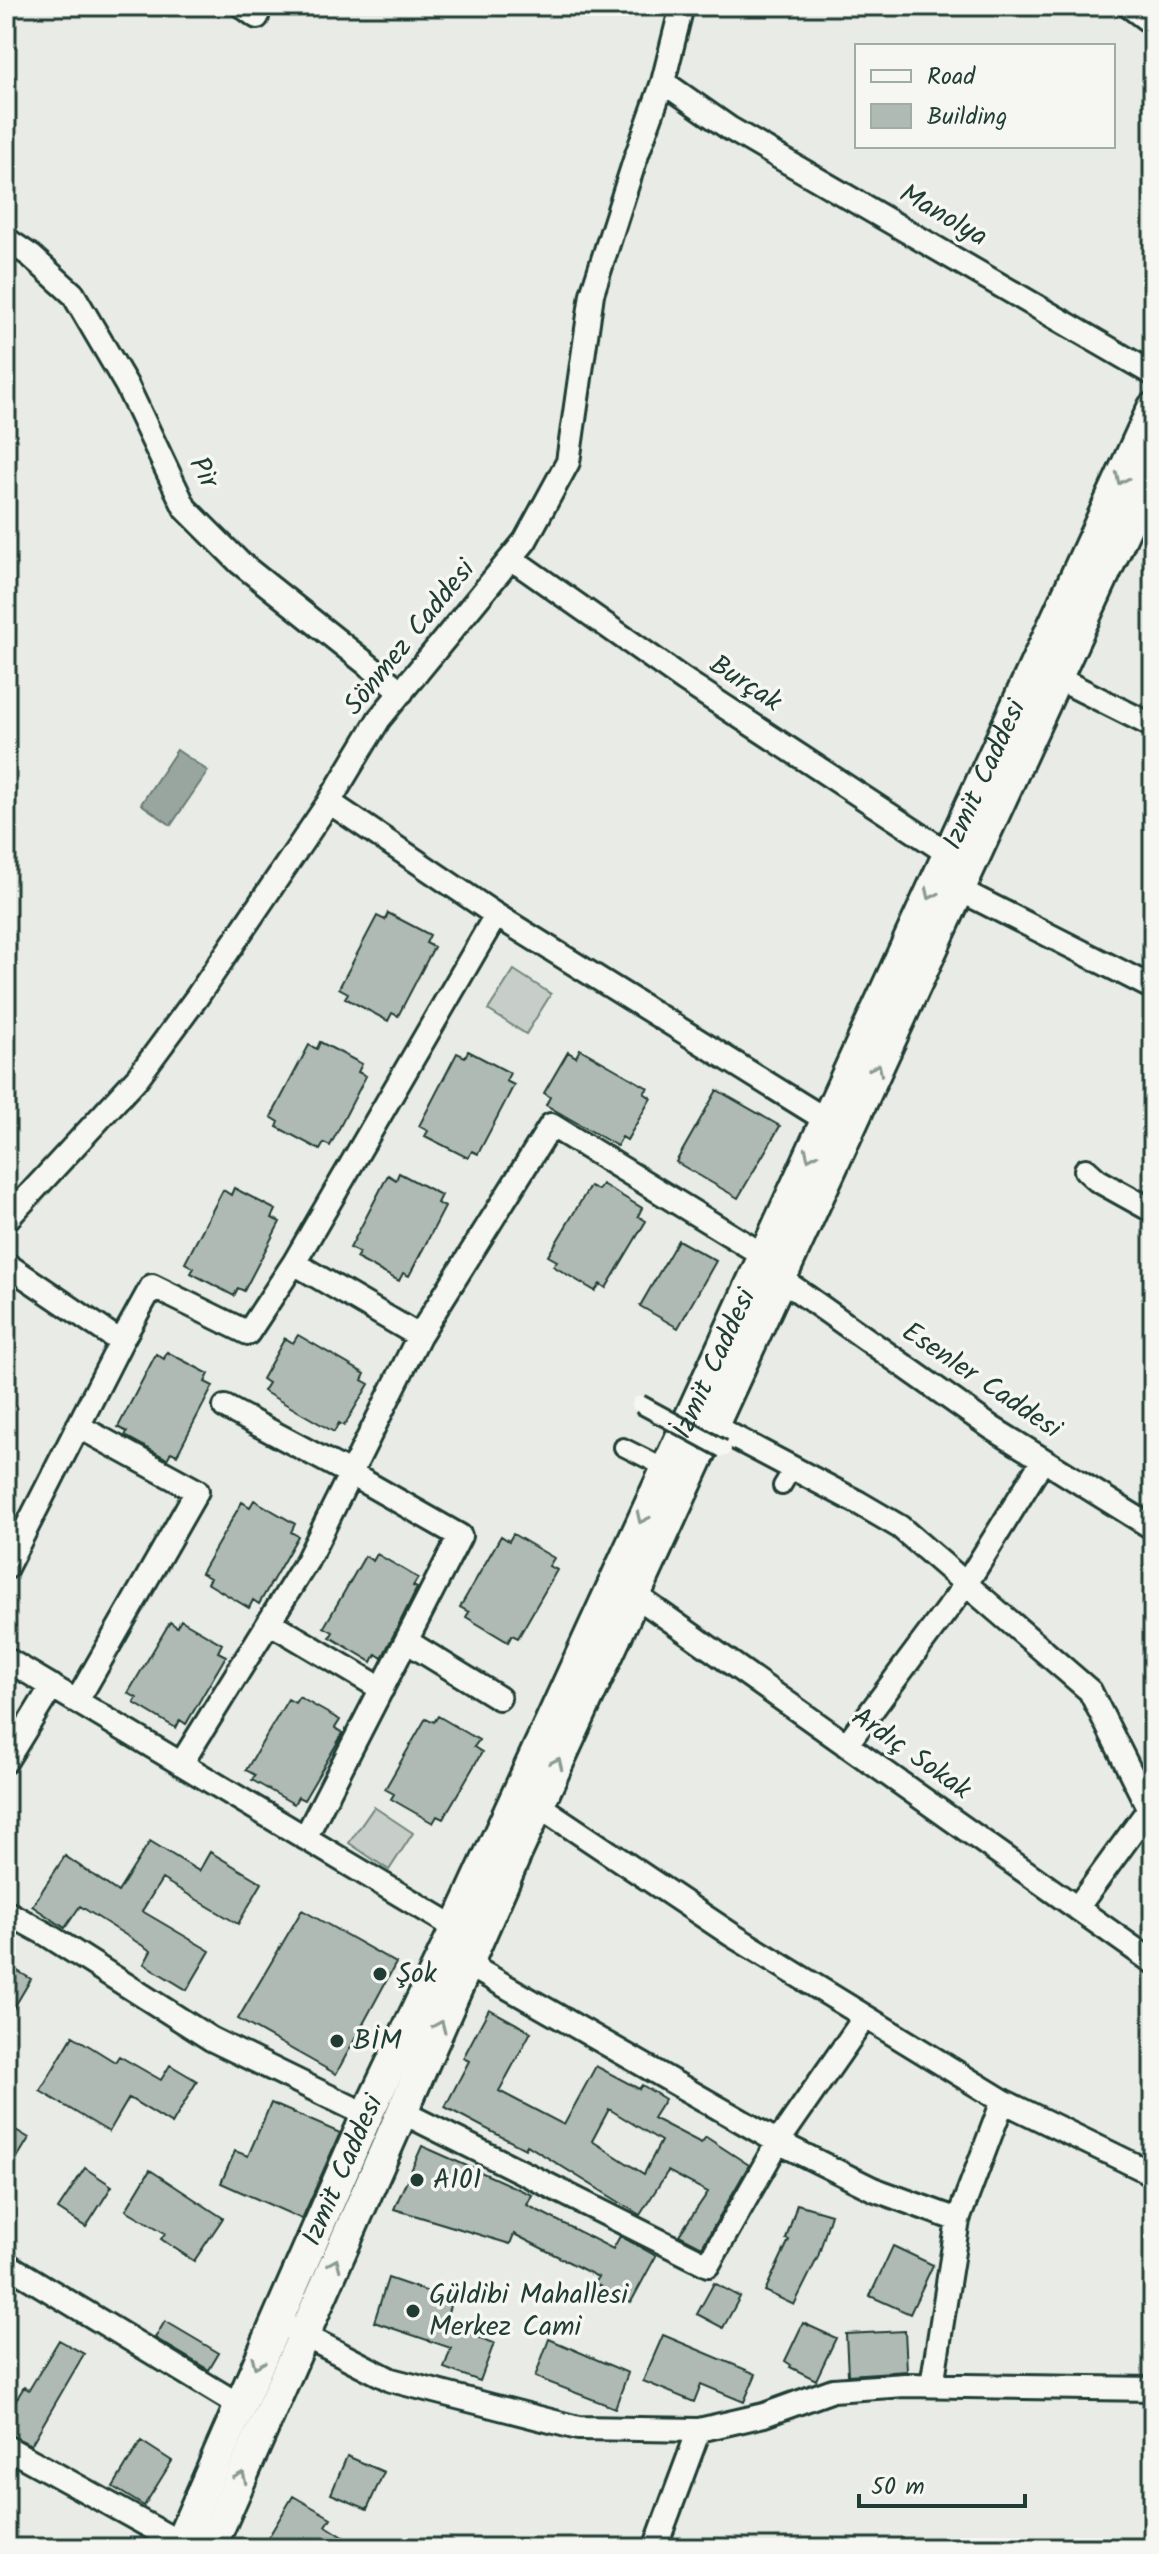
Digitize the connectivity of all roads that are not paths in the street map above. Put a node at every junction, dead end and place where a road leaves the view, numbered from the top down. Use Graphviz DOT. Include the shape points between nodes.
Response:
graph roads {
  1 [pos="682,6"];
  2 [pos="1129,6"];
  3 [pos="1153,24"];
  4 [pos="663,82"];
  5 [pos="6,239"];
  6 [pos="1153,374"];
  7 [pos="1153,408"];
  8 [pos="1153,468"];
  9 [pos="512,559"];
  10 [pos="1057,678"];
  11 [pos="402,692"];
  12 [pos="1153,726"];
  13 [pos="329,802"];
  14 [pos="949,854"];
  15 [pos="960,890"];
  16 [pos="496,915"];
  17 [pos="1153,988"];
  18 [pos="826,1120"];
  19 [pos="1086,1170"];
  20 [pos="1153,1211"];
  21 [pos="6,1220"];
  22 [pos="294,1263"];
  23 [pos="6,1264"];
  24 [pos="772,1267"];
  25 [pos="419,1336"];
  26 [pos="121,1342"];
  27 [pos="640,1404"];
  28 [pos="225,1407"];
  29 [pos="78,1426"];
  30 [pos="718,1437"];
  31 [pos="623,1447"];
  32 [pos="1043,1460"];
  33 [pos="665,1468"];
  34 [pos="351,1474"];
  35 [pos="1153,1528"];
  36 [pos="6,1568"];
  37 [pos="966,1584"];
  38 [pos="635,1595"];
  39 [pos="269,1622"];
  40 [pos="406,1641"];
  41 [pos="6,1659"];
  42 [pos="52,1686"];
  43 [pos="382,1689"];
  44 [pos="499,1698"];
  45 [pos="77,1701"];
  46 [pos="846,1745"];
  47 [pos="6,1761"];
  48 [pos="181,1764"];
  49 [pos="1144,1774"];
  50 [pos="538,1805"];
  51 [pos="1151,1810"];
  52 [pos="305,1838"];
  53 [pos="1077,1908"];
  54 [pos="6,1912"];
  55 [pos="456,1928"];
  56 [pos="1153,1962"];
  57 [pos="467,1964"];
  58 [pos="865,2017"];
  59 [pos="1003,2101"];
  60 [pos="402,2112"];
  61 [pos="367,2115"];
  62 [pos="778,2142"];
  63 [pos="1153,2174"];
  64 [pos="958,2220"];
  65 [pos="6,2264"];
  66 [pos="276,2321"];
  67 [pos="304,2335"];
  68 [pos="932,2385"];
  69 [pos="1153,2389"];
  70 [pos="239,2405"];
  71 [pos="699,2430"];
  72 [pos="6,2447"];
  73 [pos="199,2547"];
  74 [pos="655,2548"];
  1 -- 4 [label="street, Sönmez Caddesi"];
  2 -- 3 [label="street"];
  4 -- 6 [label="street, Manolya" via="729,128"];
  4 -- 9 [label="street, Sönmez Caddesi" via="592,294 568,462"];
  5 -- 11 [label="street, Pir" via="73,294 127,386 185,508 240,563"];
  7 -- 14 [label="main road, İzmit Caddesi, one-way"];
  8 -- 10 [label="main road, İzmit Caddesi"];
  9 -- 11 [label="street, Sönmez Caddesi"];
  9 -- 14 [label="street, Burçak" via="684,680"];
  10 -- 12 [label="street"];
  10 -- 15 [label="main road, İzmit Caddesi"];
  11 -- 13 [label="street, Sönmez Caddesi" via="379,719"];
  13 -- 16 [label="street"];
  13 -- 21 [label="street, Sönmez Caddesi" via="138,1077"];
  14 -- 18 [label="main road, İzmit Caddesi, one-way"];
  15 -- 17 [label="street"];
  24 -- 15 [label="main road, İzmit Caddesi, one-way"];
  16 -- 18 [label="street"];
  16 -- 22 [label="street"];
  18 -- 24 [label="main road, İzmit Caddesi, one-way"];
  19 -- 20 [label="street"];
  22 -- 25 [label="street"];
  22 -- 26 [label="street" via="248,1333 152,1286"];
  23 -- 26 [label="street"];
  24 -- 25 [label="street, Esenler Caddesi" via="551,1125"];
  24 -- 30 [label="main road, İzmit Caddesi"];
  24 -- 32 [label="street, Esenler Caddesi"];
  24 -- 33 [label="main road, İzmit Caddesi"];
  25 -- 34 [label="street"];
  26 -- 29 [label="street"];
  27 -- 30 [label="street, bridge"];
  28 -- 34 [label="street"];
  29 -- 36 [label="street"];
  29 -- 45 [label="street" via="197,1491"];
  30 -- 37 [label="street" via="788,1477 900,1527"];
  30 -- 38 [label="main road, İzmit Caddesi"];
  31 -- 33 [label="street"];
  32 -- 35 [label="street, Esenler Caddesi"];
  32 -- 37 [label="street"];
  33 -- 55 [label="main road, İzmit Caddesi, one-way"];
  34 -- 39 [label="street"];
  34 -- 40 [label="street" via="460,1536"];
  37 -- 46 [label="street"];
  37 -- 49 [label="street" via="1090,1691"];
  38 -- 46 [label="street, Ardıç Sokak"];
  50 -- 38 [label="main road, İzmit Caddesi, one-way"];
  39 -- 43 [label="street"];
  39 -- 48 [label="street"];
  40 -- 43 [label="street"];
  40 -- 44 [label="street"];
  41 -- 42 [label="street"];
  42 -- 45 [label="street"];
  42 -- 47 [label="street"];
  43 -- 52 [label="street"];
  45 -- 48 [label="street"];
  46 -- 53 [label="street, Ardıç Sokak"];
  48 -- 52 [label="street"];
  49 -- 51 [label="street"];
  50 -- 57 [label="main road, İzmit Caddesi"];
  50 -- 58 [label="street"];
  51 -- 53 [label="street"];
  52 -- 55 [label="street"];
  53 -- 56 [label="street, Ardıç Sokak"];
  54 -- 61 [label="street" via="211,2039"];
  55 -- 61 [label="main road, İzmit Caddesi"];
  60 -- 57 [label="main road, İzmit Caddesi, one-way"];
  57 -- 62 [label="street"];
  58 -- 59 [label="street"];
  58 -- 62 [label="street"];
  59 -- 63 [label="street"];
  59 -- 64 [label="street"];
  60 -- 62 [label="street" via="708,2265"];
  67 -- 60 [label="main road, İzmit Caddesi, one-way"];
  61 -- 66 [label="main road, İzmit Caddesi"];
  62 -- 64 [label="street" via="873,2189"];
  64 -- 68 [label="street"];
  65 -- 70 [label="street"];
  66 -- 67 [label="street"];
  66 -- 70 [label="main road, İzmit Caddesi, one-way"];
  67 -- 71 [label="street" via="391,2380 578,2428"];
  73 -- 67 [label="main road, İzmit Caddesi, one-way"];
  68 -- 69 [label="street"];
  68 -- 71 [label="street" via="833,2390 764,2415"];
  70 -- 73 [label="main road, İzmit Caddesi"];
  71 -- 74 [label="street"];
  72 -- 73 [label="street"];
}
